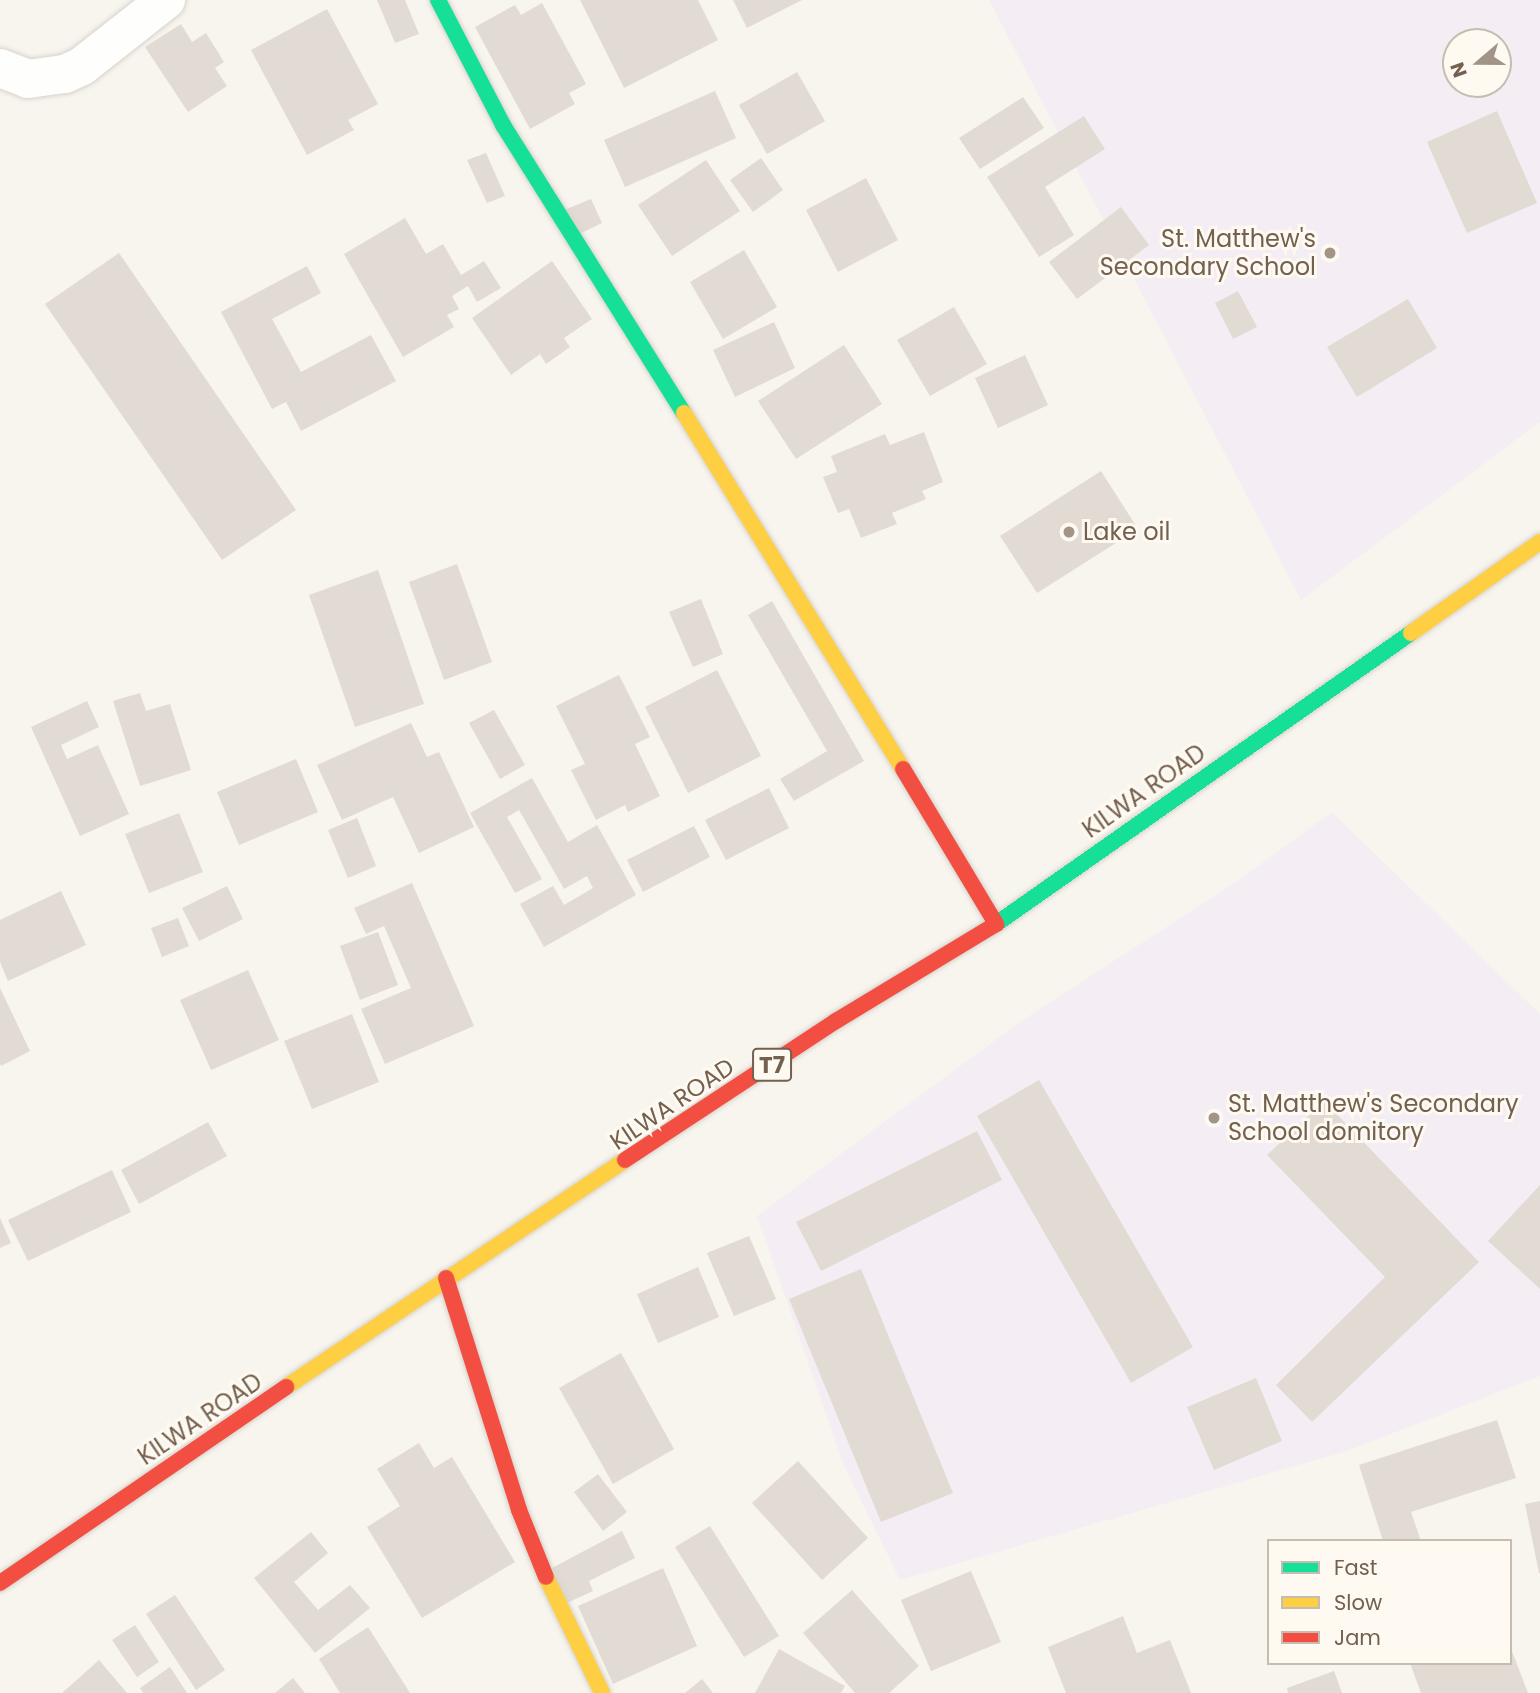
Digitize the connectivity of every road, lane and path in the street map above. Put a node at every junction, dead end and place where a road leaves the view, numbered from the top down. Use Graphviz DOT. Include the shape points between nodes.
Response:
graph roads {
  1 [pos="166,0"];
  2 [pos="438,0"];
  3 [pos="0,68"];
  4 [pos="1540,542"];
  5 [pos="996,924"];
  6 [pos="446,1278"];
  7 [pos="0,1583"];
  8 [pos="602,1693"];
  1 -- 3 [label="street" via="65,74 28,79"];
  2 -- 5 [label="main road" via="503,125 771,549"];
  4 -- 5 [label="main road, KILWA ROAD / T7"];
  5 -- 6 [label="main road, KILWA ROAD / T7" via="836,1021"];
  6 -- 7 [label="main road, KILWA ROAD / T7"];
  6 -- 8 [label="main road" via="519,1510 568,1630"];
}
